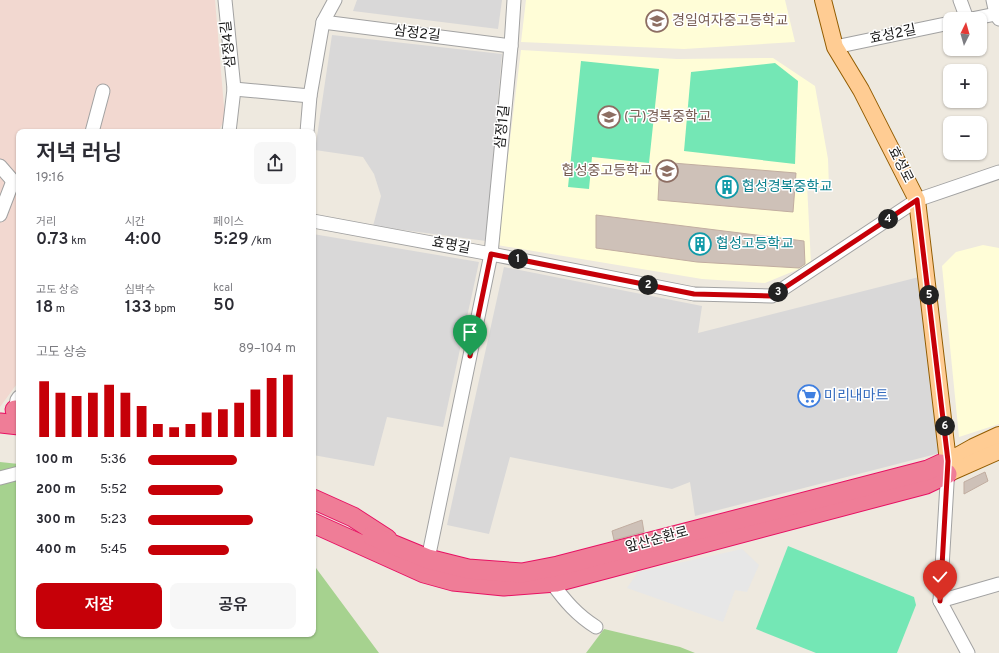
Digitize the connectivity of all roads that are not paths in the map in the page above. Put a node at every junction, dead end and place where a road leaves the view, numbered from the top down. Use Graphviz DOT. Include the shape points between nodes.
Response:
graph roads {
  1 [pos="225,0"];
  2 [pos="335,0"];
  3 [pos="514,0"];
  4 [pos="823,0"];
  5 [pos="960,0"];
  6 [pos="993,0"];
  7 [pos="964,12"];
  8 [pos="997,17"];
  9 [pos="987,18"];
  10 [pos="323,22"];
  11 [pos="943,24"];
  12 [pos="511,46"];
  13 [pos="835,47"];
  14 [pos="234,89"];
  15 [pos="103,91"];
  16 [pos="310,96"];
  17 [pos="93,129"];
  18 [pos="229,129"];
  19 [pos="307,129"];
  20 [pos="0,166"];
  21 [pos="999,172"];
  22 [pos="16,182"];
  23 [pos="917,200"];
  24 [pos="0,215"];
  25 [pos="316,222"];
  26 [pos="491,254"];
  27 [pos="16,412"];
  28 [pos="0,423"];
  29 [pos="0,431"];
  30 [pos="16,433"];
  31 [pos="999,435"];
  32 [pos="999,451"];
  33 [pos="948,468"];
  34 [pos="16,474"];
  35 [pos="0,478"];
  36 [pos="316,500"];
  37 [pos="316,512"];
  38 [pos="316,524"];
  39 [pos="316,531"];
  40 [pos="406,558"];
  41 [pos="428,559"];
  42 [pos="552,583"];
  43 [pos="999,584"];
  44 [pos="940,601"];
  45 [pos="596,627"];
  46 [pos="968,653"];
  1 -- 14 [label="street, 삼정4길"];
  2 -- 10 [label="street"];
  3 -- 12 [label="street, 삼정1길"];
  4 -- 13 [label="main road, 효성로"];
  5 -- 7 [label="street"];
  6 -- 8 [label="street"];
  8 -- 9 [label="street"];
  10 -- 12 [label="street, 삼정2길"];
  10 -- 16 [label="street"];
  11 -- 13 [label="street, 효성2길"];
  12 -- 26 [label="street, 삼정1길"];
  13 -- 23 [label="main road, 효성로" via="861,90"];
  14 -- 16 [label="street"];
  14 -- 18 [label="street, 삼정4길"];
  15 -- 17 [label="street"];
  16 -- 19 [label="street"];
  20 -- 22 [label="street"];
  21 -- 23 [label="street, 효명길"];
  22 -- 24 [label="street"];
  23 -- 26 [label="street, 효명길" via="772,296 694,294"];
  23 -- 33 [label="main road, 효성로"];
  25 -- 26 [label="street, 효명길"];
  26 -- 41 [label="street, 삼정1길"];
  27 -- 28 [label="highway"];
  29 -- 30 [label="highway"];
  31 -- 33 [label="main road, 앞산순환로" via="973,446"];
  32 -- 33 [label="main road, 앞산순환로"];
  33 -- 41 [label="highway, 앞산순환로" via="928,470 558,566 522,573 468,569"];
  33 -- 42 [label="highway, 앞산순환로" via="926,484"];
  33 -- 44 [label="street"];
  34 -- 35 [label="street"];
  36 -- 40 [label="highway" via="353,517"];
  37 -- 40 [label="highway, 앞산순환로"];
  38 -- 40 [label="highway, 앞산순환로"];
  39 -- 40 [label="highway" via="378,558"];
  40 -- 41 [label="highway, 앞산순환로"];
  40 -- 42 [label="highway, 앞산순환로" via="424,573 453,581 504,586"];
  42 -- 45 [label="street" via="572,609"];
  43 -- 44 [label="street"];
  44 -- 46 [label="street"];
}
